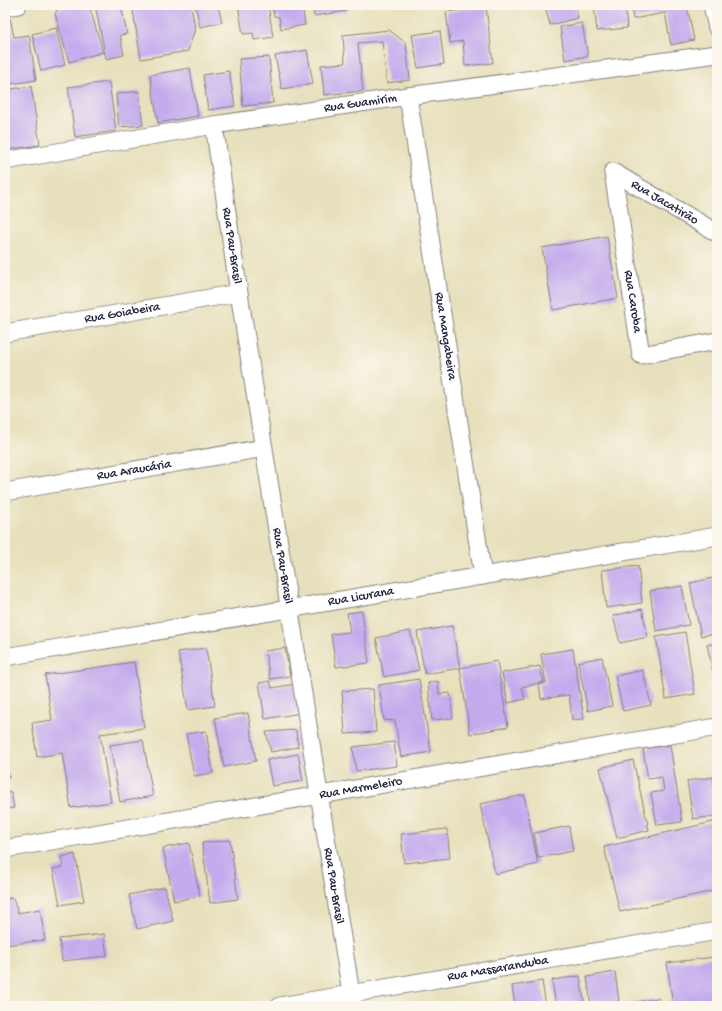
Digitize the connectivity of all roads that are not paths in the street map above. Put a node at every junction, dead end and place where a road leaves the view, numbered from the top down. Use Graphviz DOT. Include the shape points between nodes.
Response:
graph roads {
  1 [pos="18,5"];
  2 [pos="712,5"];
  3 [pos="5,7"];
  4 [pos="717,28"];
  5 [pos="717,54"];
  6 [pos="408,96"];
  7 [pos="214,125"];
  8 [pos="5,161"];
  9 [pos="613,172"];
  10 [pos="717,233"];
  11 [pos="239,293"];
  12 [pos="5,333"];
  13 [pos="717,341"];
  14 [pos="264,448"];
  15 [pos="5,492"];
  16 [pos="717,536"];
  17 [pos="483,576"];
  18 [pos="290,608"];
  19 [pos="5,657"];
  20 [pos="717,727"];
  21 [pos="320,795"];
  22 [pos="5,849"];
  23 [pos="717,931"];
  24 [pos="352,1000"];
  25 [pos="280,1006"];
  1 -- 3 [label="street"];
  2 -- 4 [label="street"];
  5 -- 6 [label="street, Rua Guamirim"];
  6 -- 7 [label="street, Rua Guamirim"];
  6 -- 17 [label="street, Rua Mangabeira"];
  7 -- 8 [label="street, Rua Guamirim"];
  7 -- 11 [label="street, Rua Pau-Brasil"];
  9 -- 10 [label="street, Rua Jacatirão"];
  9 -- 13 [label="street, Rua Caroba" via="641,355"];
  11 -- 12 [label="street, Rua Goiabeira"];
  11 -- 14 [label="street, Rua Pau-Brasil"];
  14 -- 15 [label="street, Rua Araucária"];
  14 -- 18 [label="street, Rua Pau-Brasil"];
  16 -- 17 [label="street, Rua Licurana"];
  17 -- 18 [label="street, Rua Licurana"];
  18 -- 19 [label="street, Rua Licurana"];
  18 -- 21 [label="street, Rua Pau-Brasil"];
  20 -- 21 [label="street, Rua Marmeleiro"];
  21 -- 22 [label="street, Rua Marmeleiro"];
  21 -- 24 [label="street, Rua Pau-Brasil"];
  23 -- 24 [label="street, Rua Massaranduba"];
  24 -- 25 [label="street, Rua Massaranduba"];
}
